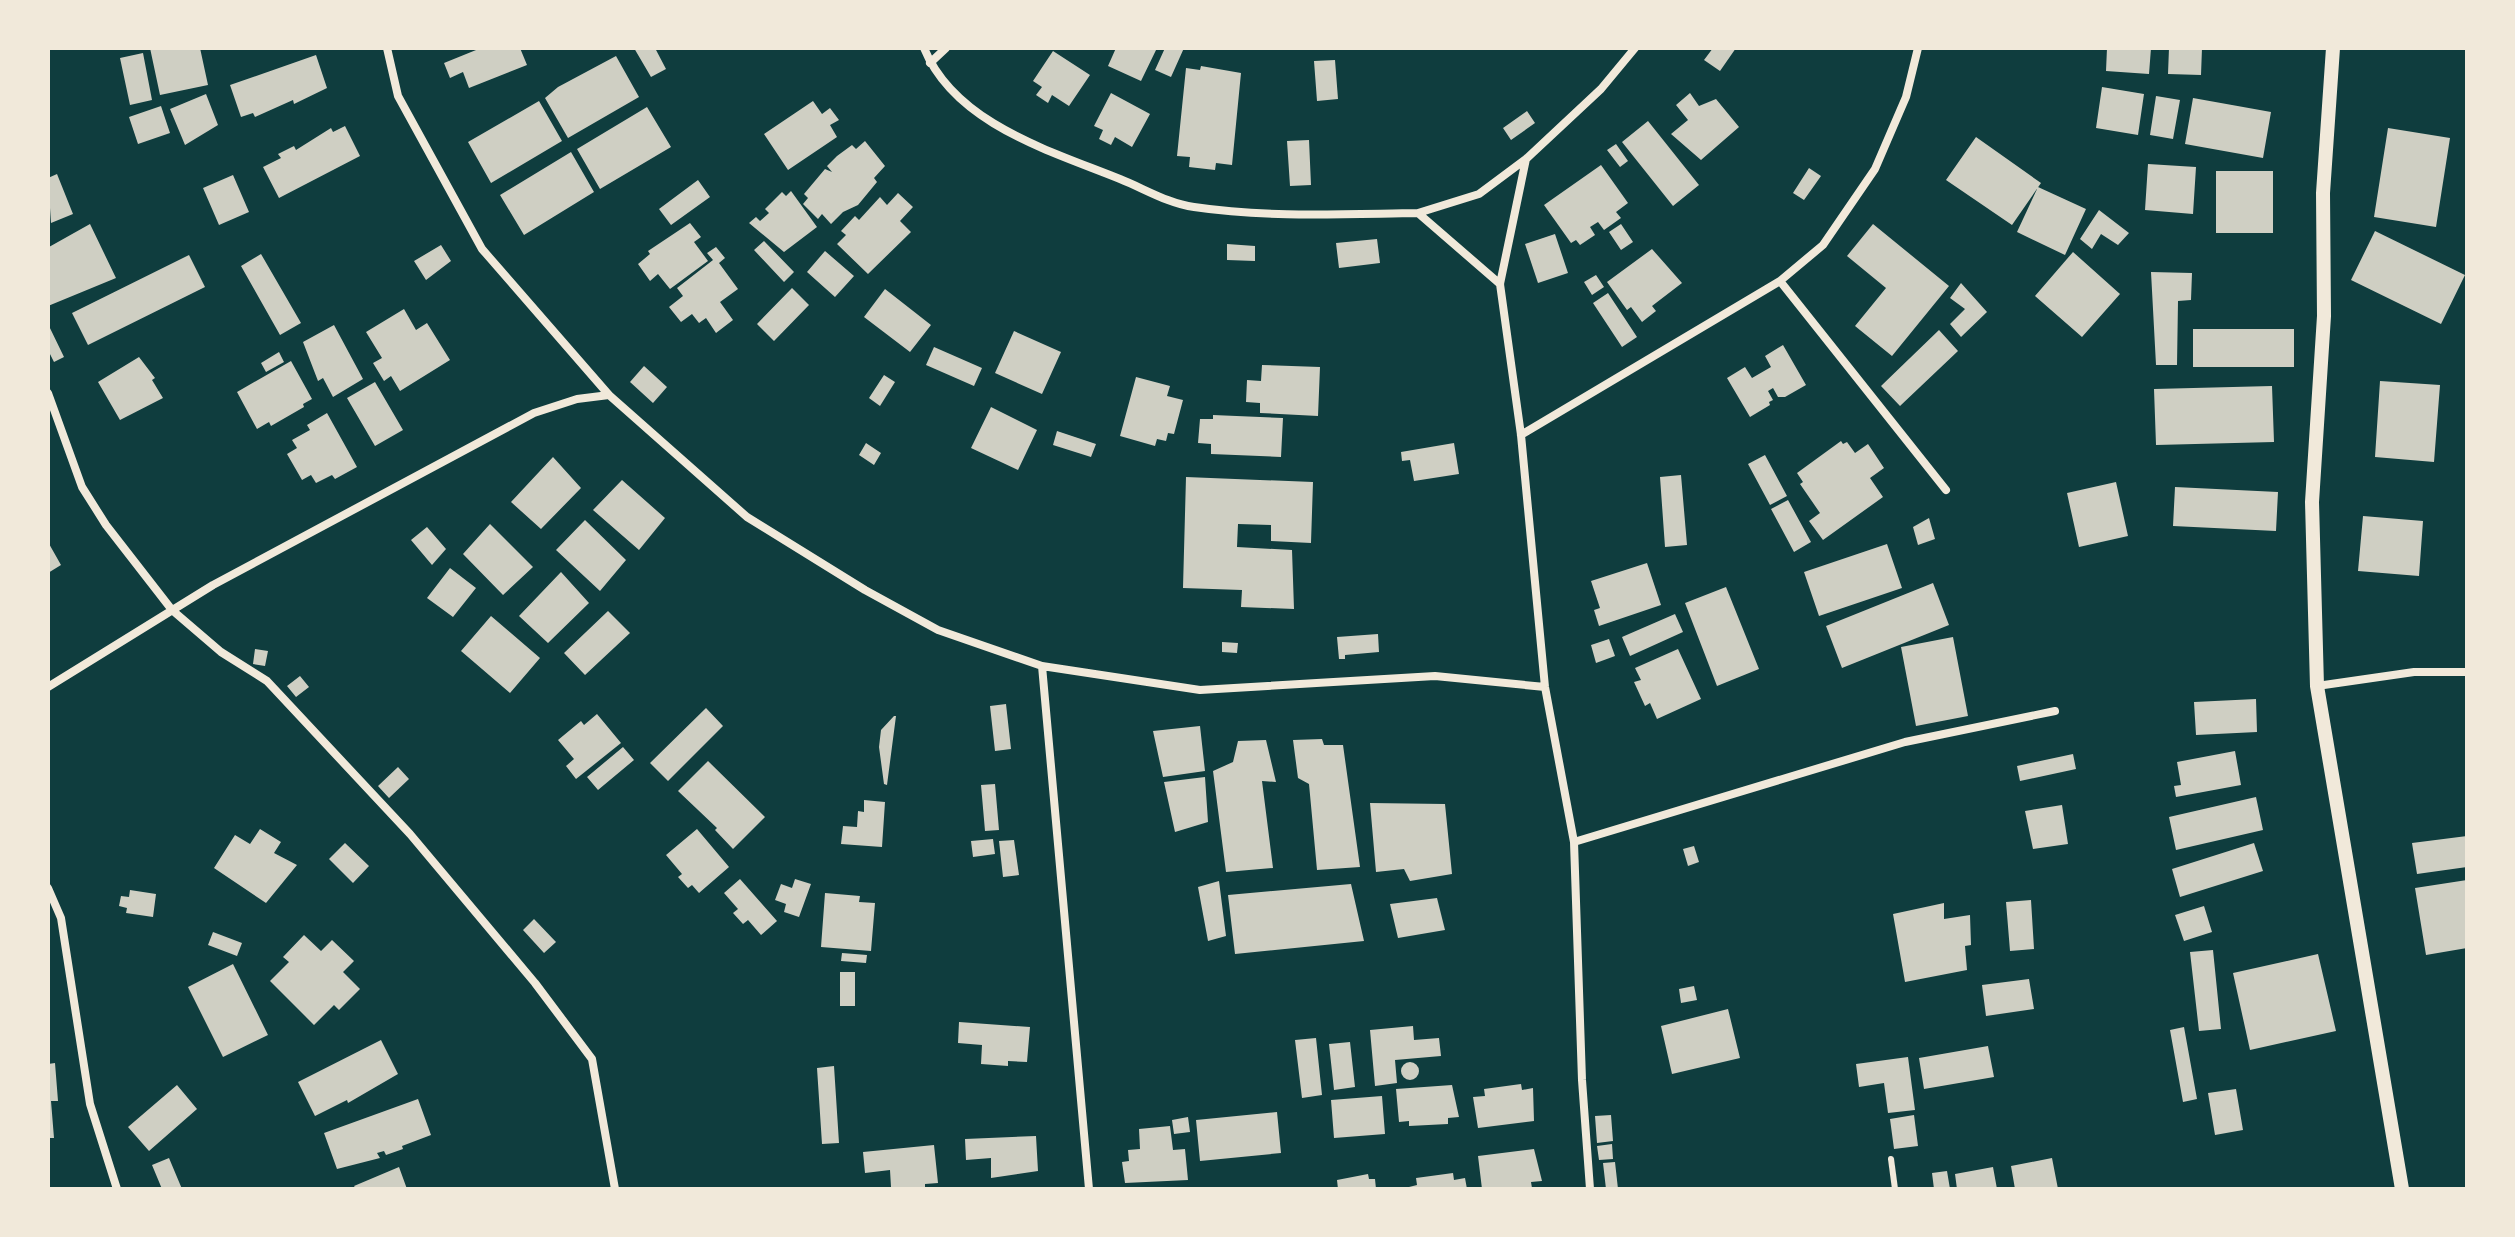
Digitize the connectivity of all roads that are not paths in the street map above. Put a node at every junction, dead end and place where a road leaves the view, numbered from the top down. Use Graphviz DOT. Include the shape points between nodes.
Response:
graph roads {
  1 [pos="387,48"];
  2 [pos="924,48"];
  3 [pos="946,48"];
  4 [pos="1635,48"];
  5 [pos="1918,48"];
  6 [pos="2333,48"];
  7 [pos="930,63"];
  8 [pos="1526,159"];
  9 [pos="1418,213"];
  10 [pos="1780,281"];
  11 [pos="1500,284"];
  12 [pos="48,393"];
  13 [pos="609,395"];
  14 [pos="1521,435"];
  15 [pos="1946,490"];
  16 [pos="172,610"];
  17 [pos="1042,666"];
  18 [pos="2467,672"];
  19 [pos="2317,686"];
  20 [pos="48,687"];
  21 [pos="1545,687"];
  22 [pos="2055,711"];
  23 [pos="1574,842"];
  24 [pos="48,888"];
  25 [pos="1891,1159"];
  26 [pos="117,1189"];
  27 [pos="615,1189"];
  28 [pos="1089,1189"];
  29 [pos="1590,1189"];
  30 [pos="1895,1189"];
  31 [pos="2402,1189"];
  1 -- 13 [label="street" via="398,96 482,249"];
  2 -- 7 [label="street"];
  3 -- 7 [label="street"];
  4 -- 8 [label="street" via="1601,89"];
  5 -- 10 [label="street" via="1906,97 1875,169 1823,245"];
  6 -- 19 [label="street" via="2312,502"];
  7 -- 9 [label="street" via="973,110 1024,140 1190,207 1263,214"];
  8 -- 9 [label="street" via="1479,194"];
  8 -- 11 [label="street"];
  9 -- 11 [label="street"];
  10 -- 14 [label="street"];
  10 -- 15 [label="street"];
  11 -- 14 [label="street"];
  12 -- 16 [label="street" via="82,487"];
  13 -- 16 [label="street" via="534,413"];
  13 -- 17 [label="street" via="747,517 938,630"];
  14 -- 21 [label="street"];
  16 -- 20 [label="street"];
  16 -- 27 [label="street" via="221,652 267,681 410,834 535,983 592,1059"];
  17 -- 21 [label="street" via="1200,690 1435,676"];
  17 -- 28 [label="street"];
  18 -- 19 [label="street" via="2414,672"];
  19 -- 31 [label="street"];
  21 -- 23 [label="street"];
  22 -- 23 [label="street" via="1905,742"];
  23 -- 29 [label="street"];
  24 -- 26 [label="street" via="61,918 90,1104"];
  25 -- 30 [label="lane"];
}
